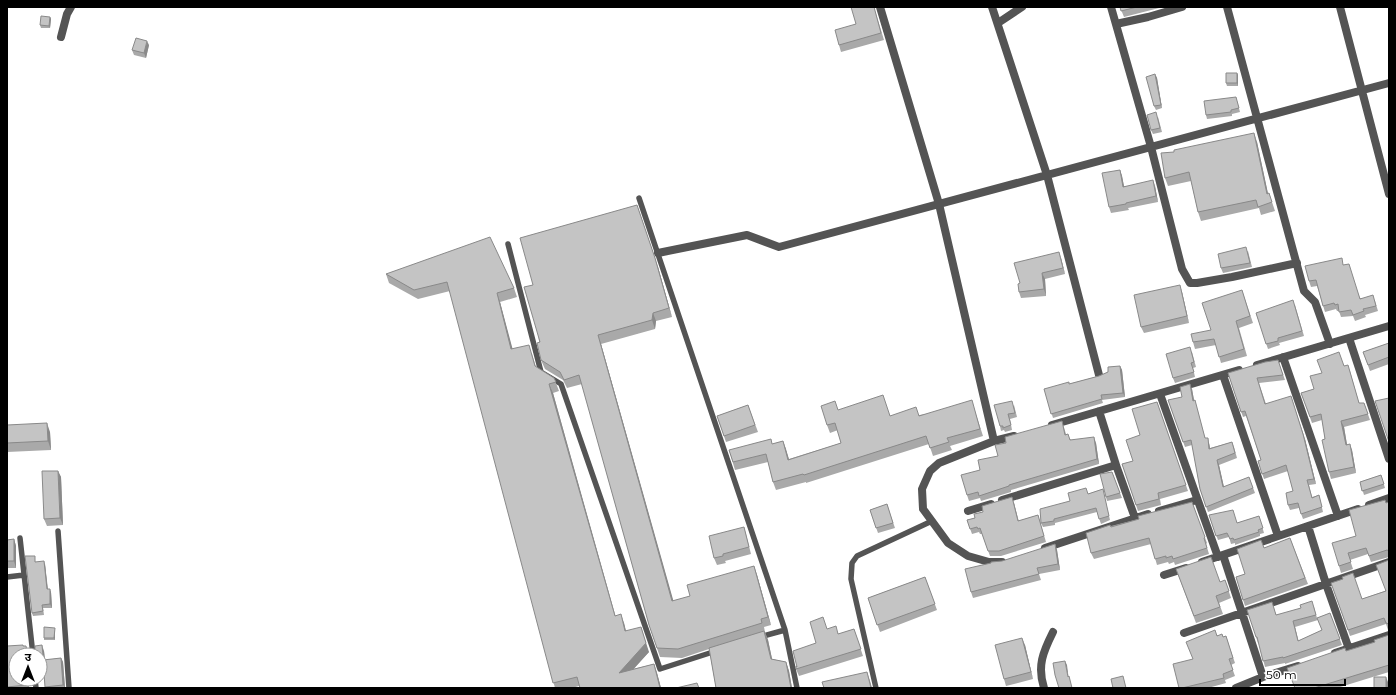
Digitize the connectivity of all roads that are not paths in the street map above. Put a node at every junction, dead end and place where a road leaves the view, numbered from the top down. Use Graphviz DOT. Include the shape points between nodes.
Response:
graph roads {
  1 [pos="71,7"];
  2 [pos="880,7"];
  3 [pos="992,7"];
  4 [pos="1022,7"];
  5 [pos="1111,7"];
  6 [pos="1182,7"];
  7 [pos="1227,7"];
  8 [pos="1340,7"];
  9 [pos="998,23"];
  10 [pos="1116,24"];
  11 [pos="61,37"];
  12 [pos="1389,83"];
  13 [pos="1362,90"];
  14 [pos="1258,118"];
  15 [pos="1152,147"];
  16 [pos="1047,175"];
  17 [pos="1389,194"];
  18 [pos="639,198"];
  19 [pos="939,204"];
  20 [pos="508,244"];
  21 [pos="658,253"];
  22 [pos="1297,263"];
  23 [pos="1389,326"];
  24 [pos="1349,338"];
  25 [pos="1330,344"];
  26 [pos="1283,357"];
  27 [pos="1099,375"];
  28 [pos="1223,375"];
  29 [pos="1160,394"];
  30 [pos="1099,411"];
  31 [pos="1043,428"];
  32 [pos="1022,434"];
  33 [pos="994,441"];
  34 [pos="1389,459"];
  35 [pos="1116,465"];
  36 [pos="1389,498"];
  37 [pos="1197,500"];
  38 [pos="968,511"];
  39 [pos="1338,516"];
  40 [pos="1135,518"];
  41 [pos="932,521"];
  42 [pos="1308,526"];
  43 [pos="58,531"];
  44 [pos="1278,536"];
  45 [pos="20,538"];
  46 [pos="1039,550"];
  47 [pos="1220,556"];
  48 [pos="1010,560"];
  49 [pos="1389,562"];
  50 [pos="24,575"];
  51 [pos="1164,575"];
  52 [pos="7,577"];
  53 [pos="1326,584"];
  54 [pos="1243,613"];
  55 [pos="785,630"];
  56 [pos="1053,632"];
  57 [pos="1184,633"];
  58 [pos="1389,635"];
  59 [pos="755,639"];
  60 [pos="32,647"];
  61 [pos="1349,649"];
  62 [pos="718,650"];
  63 [pos="1327,656"];
  64 [pos="1306,663"];
  65 [pos="1263,677"];
  66 [pos="69,688"];
  67 [pos="797,688"];
  68 [pos="876,688"];
  69 [pos="1044,688"];
  70 [pos="1236,688"];
  1 -- 11 [label="street"];
  2 -- 19 [label="street"];
  3 -- 9 [label="street"];
  4 -- 9 [label="street"];
  5 -- 10 [label="street"];
  6 -- 10 [label="street"];
  7 -- 14 [label="street"];
  8 -- 13 [label="street"];
  9 -- 16 [label="street"];
  10 -- 15 [label="street"];
  12 -- 13 [label="street"];
  13 -- 14 [label="street"];
  13 -- 17 [label="street"];
  14 -- 15 [label="street"];
  14 -- 22 [label="street"];
  15 -- 16 [label="street"];
  15 -- 22 [label="street" via="1182,269 1190,283"];
  16 -- 19 [label="street"];
  16 -- 27 [label="street"];
  18 -- 21 [label="lane"];
  19 -- 21 [label="street" via="779,247 747,235"];
  19 -- 33 [label="street"];
  20 -- 62 [label="lane" via="541,372 561,384 660,669"];
  21 -- 55 [label="lane"];
  22 -- 25 [label="street" via="1304,291 1315,302"];
  23 -- 24 [label="street"];
  24 -- 25 [label="street"];
  24 -- 34 [label="street"];
  25 -- 26 [label="street"];
  26 -- 28 [label="street"];
  26 -- 39 [label="street"];
  28 -- 29 [label="street"];
  28 -- 44 [label="street"];
  29 -- 30 [label="street"];
  29 -- 37 [label="street"];
  30 -- 31 [label="street"];
  30 -- 35 [label="street"];
  32 -- 33 [label="street"];
  33 -- 41 [label="street" via="939,463 930,471 922,489 923,509"];
  35 -- 38 [label="street"];
  35 -- 40 [label="street"];
  36 -- 39 [label="street"];
  37 -- 40 [label="street"];
  37 -- 47 [label="street"];
  39 -- 42 [label="street"];
  40 -- 46 [label="street"];
  41 -- 48 [label="street" via="948,543 968,556 989,562"];
  41 -- 68 [label="lane" via="856,556 852,563 851,579"];
  42 -- 44 [label="street"];
  42 -- 53 [label="street"];
  43 -- 66 [label="lane"];
  44 -- 47 [label="street"];
  45 -- 50 [label="lane"];
  47 -- 51 [label="street"];
  47 -- 54 [label="street"];
  49 -- 53 [label="street"];
  50 -- 52 [label="lane"];
  50 -- 60 [label="lane"];
  53 -- 54 [label="street"];
  53 -- 61 [label="street"];
  54 -- 57 [label="street"];
  54 -- 65 [label="street"];
  55 -- 59 [label="lane"];
  55 -- 67 [label="lane"];
  56 -- 69 [label="street" via="1042,658 1040,676"];
  58 -- 61 [label="street"];
  61 -- 63 [label="street"];
  64 -- 65 [label="street"];
  65 -- 70 [label="street"];
}
